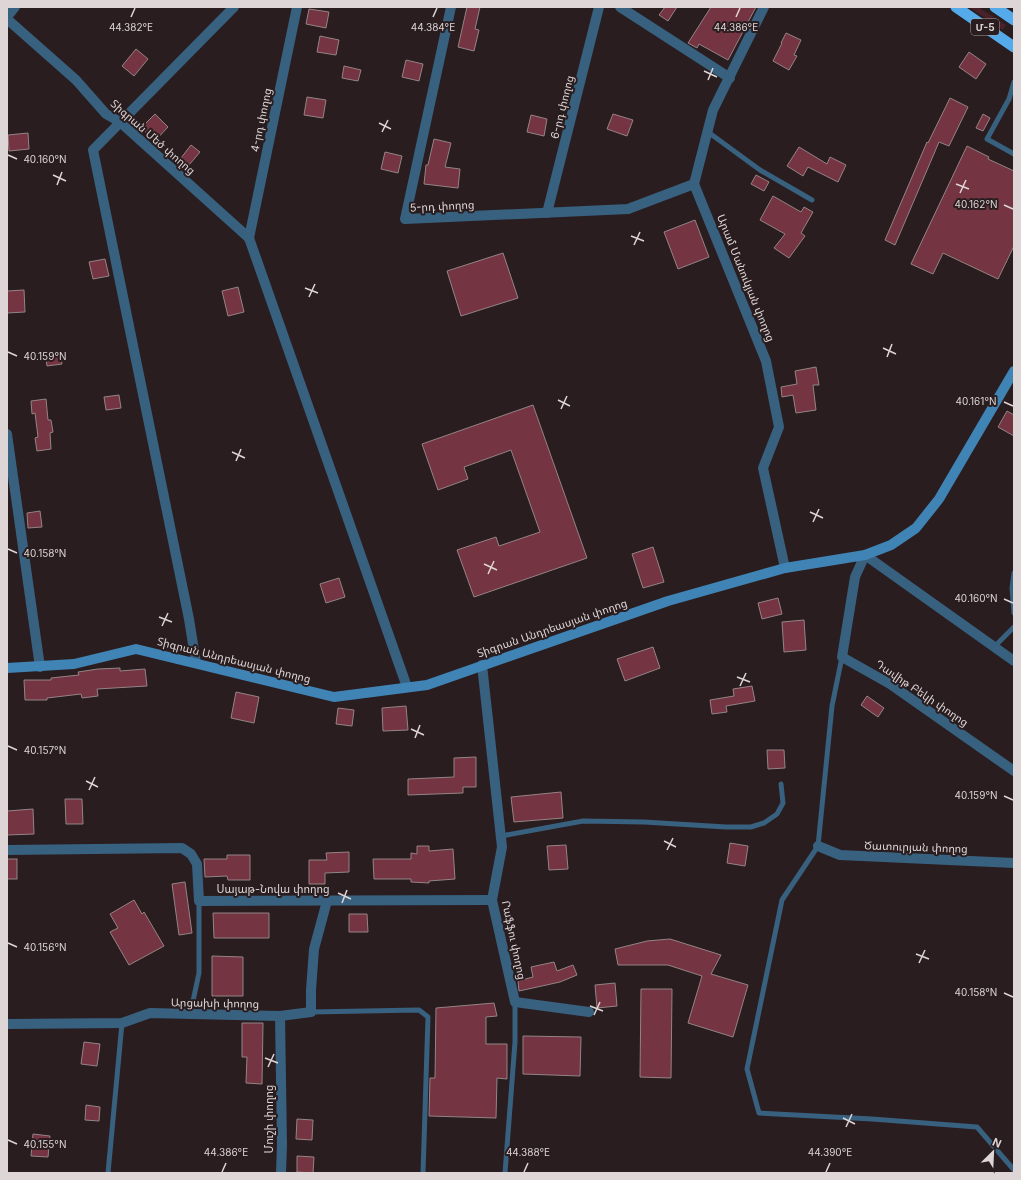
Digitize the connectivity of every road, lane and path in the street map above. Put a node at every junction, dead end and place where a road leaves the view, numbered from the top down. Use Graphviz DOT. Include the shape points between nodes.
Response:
graph roads {
  1 [pos="15,7"];
  2 [pos="234,7"];
  3 [pos="297,7"];
  4 [pos="451,7"];
  5 [pos="599,7"];
  6 [pos="620,7"];
  7 [pos="764,7"];
  8 [pos="956,7"];
  9 [pos="995,7"];
  10 [pos="7,18"];
  11 [pos="1014,20"];
  12 [pos="1014,47"];
  13 [pos="730,78"];
  14 [pos="1014,82"];
  15 [pos="120,122"];
  16 [pos="708,132"];
  17 [pos="1014,154"];
  18 [pos="694,184"];
  19 [pos="812,200"];
  20 [pos="547,213"];
  21 [pos="249,238"];
  22 [pos="1014,371"];
  23 [pos="7,434"];
  24 [pos="865,555"];
  25 [pos="785,568"];
  26 [pos="1014,573"];
  27 [pos="1014,614"];
  28 [pos="1014,627"];
  29 [pos="994,647"];
  30 [pos="842,657"];
  31 [pos="1014,661"];
  32 [pos="196,663"];
  33 [pos="482,665"];
  34 [pos="40,667"];
  35 [pos="7,668"];
  36 [pos="407,687"];
  37 [pos="1014,771"];
  38 [pos="781,784"];
  39 [pos="501,836"];
  40 [pos="818,846"];
  41 [pos="7,850"];
  42 [pos="1014,862"];
  43 [pos="492,900"];
  44 [pos="199,901"];
  45 [pos="328,901"];
  46 [pos="515,1002"];
  47 [pos="311,1012"];
  48 [pos="589,1012"];
  49 [pos="190,1015"];
  50 [pos="280,1016"];
  51 [pos="122,1023"];
  52 [pos="7,1024"];
  53 [pos="1014,1170"];
  54 [pos="108,1173"];
  55 [pos="281,1173"];
  56 [pos="423,1173"];
  57 [pos="505,1173"];
  1 -- 10 [label="street, Տիգրան Մեծ փողոց"];
  2 -- 15 [label="street"];
  3 -- 21 [label="street, 4-րդ փողոց"];
  4 -- 20 [label="street, 5-րդ փողոց" via="405,219"];
  5 -- 20 [label="street, 6-րդ փողոց"];
  6 -- 13 [label="street"];
  7 -- 13 [label="street"];
  8 -- 12 [label="highway, Մ-5"];
  9 -- 11 [label="highway, Մ-5"];
  10 -- 15 [label="street, Տիգրան Մեծ փողոց" via="76,80 106,114"];
  13 -- 16 [label="street" via="713,110"];
  14 -- 17 [label="lane" via="1009,99 988,139"];
  15 -- 21 [label="street, Տիգրան Մեծ փողոց"];
  15 -- 32 [label="street" via="93,150"];
  16 -- 18 [label="street"];
  16 -- 19 [label="lane" via="760,170"];
  18 -- 20 [label="street, 5-րդ փողոց" via="628,209"];
  18 -- 25 [label="street, Արամ Մանուկյան փողոց" via="766,361 779,427 763,468"];
  21 -- 36 [label="street"];
  22 -- 24 [label="main road, Տիգրան Անդրեասյան փողոց" via="939,499 916,528 891,545"];
  23 -- 34 [label="street"];
  24 -- 25 [label="main road, Տիգրան Անդրեասյան փողոց"];
  24 -- 29 [label="street"];
  24 -- 30 [label="street" via="855,577"];
  25 -- 33 [label="main road, Տիգրան Անդրեասյան փողոց" via="668,601"];
  26 -- 27 [label="lane"];
  28 -- 29 [label="lane"];
  29 -- 31 [label="street"];
  30 -- 37 [label="street, Դավիթ Բեկի փողոց" via="890,684"];
  30 -- 40 [label="lane" via="832,706"];
  32 -- 34 [label="main road, Տիգրան Անդրեասյան փողոց" via="136,649 74,664"];
  32 -- 36 [label="main road, Տիգրան Անդրեասյան փողոց" via="334,697"];
  33 -- 36 [label="main road, Տիգրան Անդրեասյան փողոց" via="427,685"];
  33 -- 39 [label="street, Րաֆֆու փողոց"];
  34 -- 35 [label="main road, Տիգրան Անդրեասյան փողոց"];
  38 -- 39 [label="lane" via="784,803 778,814 764,823 751,827 583,821"];
  39 -- 43 [label="street, Րաֆֆու փողոց" via="502,847"];
  40 -- 42 [label="street, Ծատուրյան փողոց" via="840,855"];
  40 -- 53 [label="lane" via="782,900 747,1069 759,1113 977,1127"];
  41 -- 44 [label="street" via="182,848 191,854 197,864"];
  43 -- 45 [label="street, Սայաթ-Նովա փողոց"];
  43 -- 46 [label="street, Րաֆֆու փողոց"];
  44 -- 45 [label="street, Սայաթ-Նովա փողոց"];
  44 -- 49 [label="lane" via="199,973"];
  45 -- 47 [label="street" via="314,949"];
  46 -- 48 [label="street"];
  46 -- 57 [label="lane" via="515,1042"];
  47 -- 50 [label="street, Արցախի փողոց"];
  47 -- 56 [label="lane" via="418,1010 428,1017"];
  49 -- 50 [label="street, Արցախի փողոց"];
  49 -- 51 [label="street, Արցախի փողոց" via="150,1013"];
  50 -- 55 [label="street, Մուշի փողոց"];
  51 -- 52 [label="street, Արցախի փողոց"];
  51 -- 54 [label="lane"];
}
